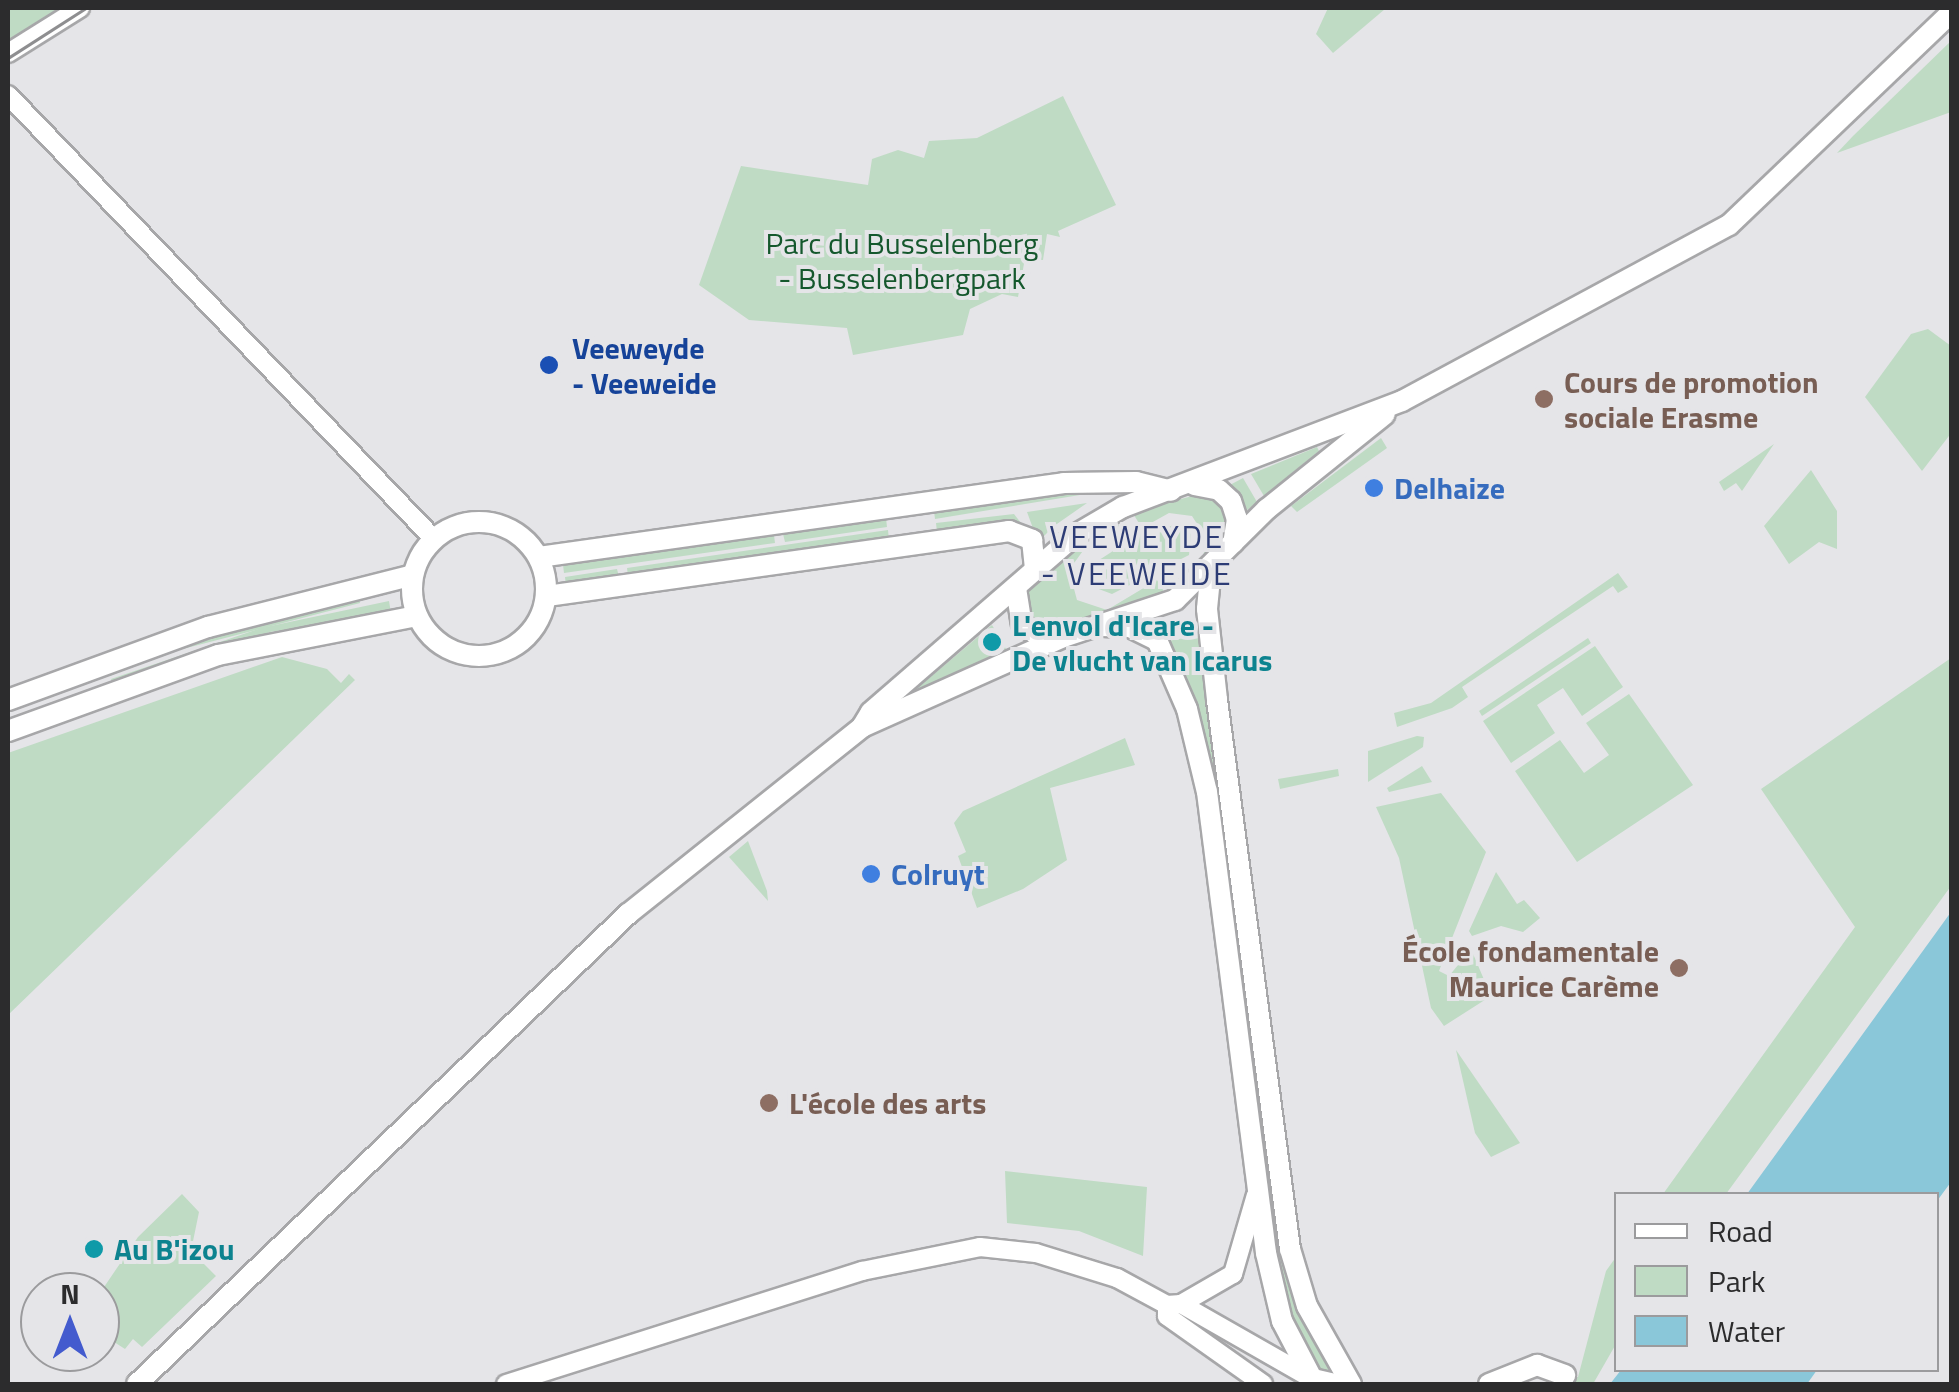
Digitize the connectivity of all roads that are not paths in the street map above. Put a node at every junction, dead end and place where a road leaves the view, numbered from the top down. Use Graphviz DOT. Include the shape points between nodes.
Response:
graph roads {
  1 [pos="80,8"];
  2 [pos="1952,12"];
  3 [pos="8,54"];
  4 [pos="8,95"];
  5 [pos="1402,400"];
  6 [pos="1194,485"];
  7 [pos="1172,491"];
  8 [pos="434,539"];
  9 [pos="1232,543"];
  10 [pos="539,557"];
  11 [pos="1212,568"];
  12 [pos="1035,570"];
  13 [pos="413,576"];
  14 [pos="1016,588"];
  15 [pos="546,596"];
  16 [pos="417,616"];
  17 [pos="1102,626"];
  18 [pos="1064,637"];
  19 [pos="8,700"];
  20 [pos="862,727"];
  21 [pos="8,731"];
  22 [pos="1258,1184"];
  23 [pos="1171,1308"];
  24 [pos="1565,1374"];
  25 [pos="1312,1381"];
  26 [pos="136,1384"];
  27 [pos="506,1384"];
  28 [pos="1263,1384"];
  29 [pos="1339,1384"];
  30 [pos="1351,1384"];
  31 [pos="1489,1384"];
  1 -- 3 [label="street"];
  2 -- 5 [label="main road" via="1729,225"];
  4 -- 8 [label="street"];
  5 -- 6 [label="main road"];
  5 -- 9 [label="main road"];
  6 -- 7 [label="main road"];
  6 -- 9 [label="main road" via="1211,486 1231,501 1237,520"];
  7 -- 10 [label="main road" via="1136,482 1064,484"];
  7 -- 12 [label="main road" via="1115,511"];
  8 -- 10 [label="main road" via="458,524 485,521 518,533"];
  8 -- 13 [label="main road"];
  9 -- 11 [label="main road"];
  10 -- 15 [label="main road"];
  11 -- 17 [label="main road" via="1168,603"];
  11 -- 30 [label="main road" via="1207,608 1215,682 1290,1249 1306,1306"];
  12 -- 14 [label="main road"];
  12 -- 15 [label="main road" via="1032,540 1009,531"];
  13 -- 16 [label="main road"];
  13 -- 19 [label="main road" via="208,627"];
  14 -- 18 [label="main road" via="1022,624 1040,637"];
  14 -- 20 [label="main road" via="871,712"];
  15 -- 16 [label="main road" via="532,630 494,654 446,648"];
  16 -- 21 [label="main road" via="218,654"];
  17 -- 18 [label="main road"];
  17 -- 22 [label="main road" via="1140,630 1157,640 1188,709 1206,792"];
  18 -- 20 [label="main road"];
  20 -- 26 [label="main road" via="668,877"];
  22 -- 23 [label="street" via="1233,1274"];
  22 -- 25 [label="main road" via="1273,1289"];
  23 -- 25 [label="street"];
  23 -- 27 [label="street" via="1075,1262 980,1247 862,1271"];
  23 -- 28 [label="street"];
  24 -- 31 [label="main road" via="1537,1365"];
  25 -- 29 [label="street"];
}
